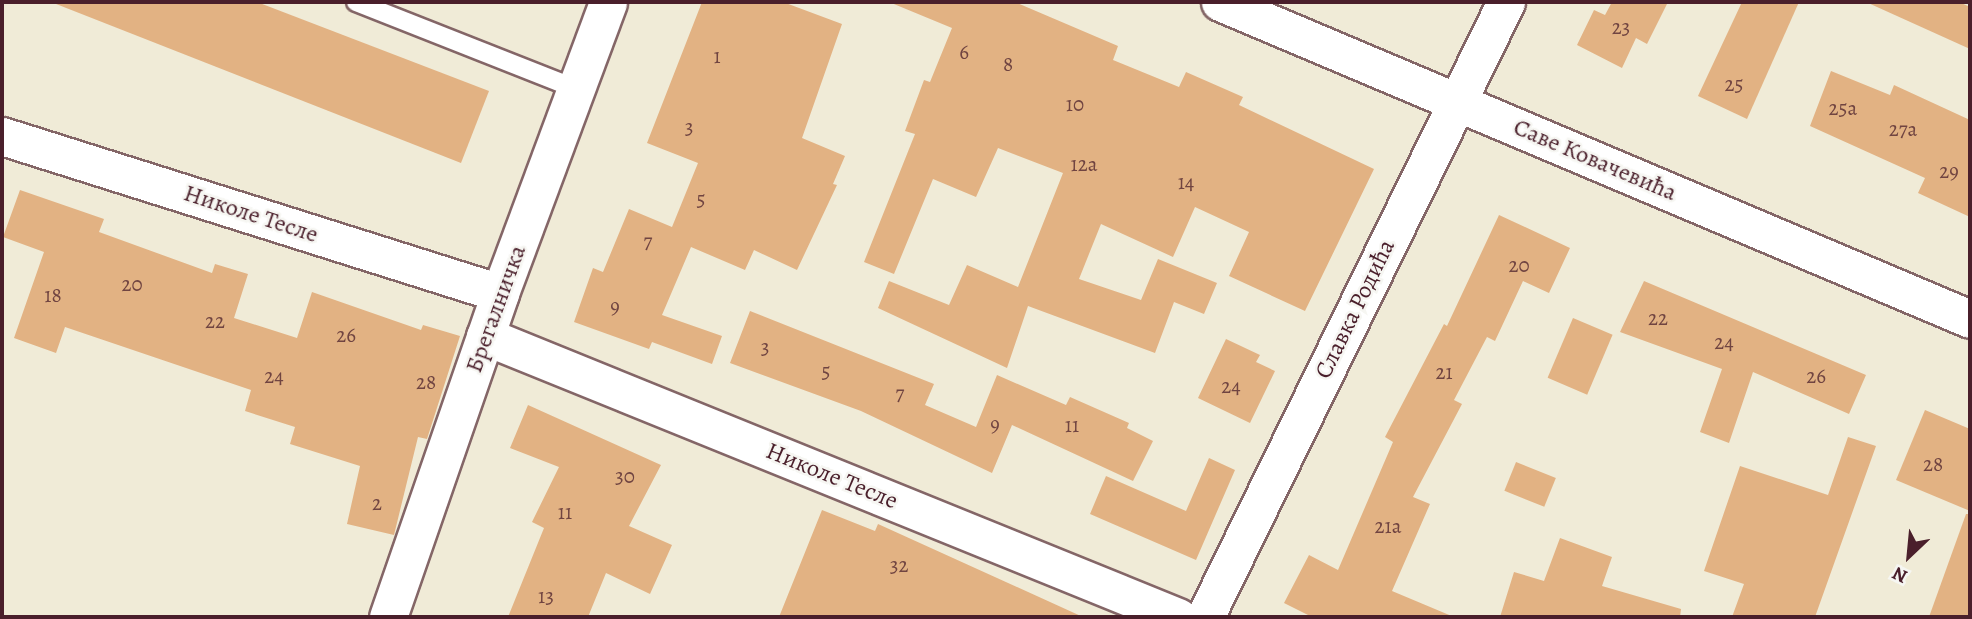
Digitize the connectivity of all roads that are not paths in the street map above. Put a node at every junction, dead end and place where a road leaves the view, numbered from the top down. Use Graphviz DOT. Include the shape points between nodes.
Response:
graph roads {
  1 [pos="356,2"];
  2 [pos="608,2"];
  3 [pos="1220,2"];
  4 [pos="1506,2"];
  5 [pos="578,89"];
  6 [pos="1457,101"];
  7 [pos="2,135"];
  8 [pos="500,293"];
  9 [pos="1970,319"];
  10 [pos="485,336"];
  11 [pos="388,617"];
  12 [pos="1178,617"];
  13 [pos="1205,617"];
  1 -- 5 [label="lane"];
  2 -- 5 [label="street, Брегалничка"];
  3 -- 6 [label="street, Саве Ковачевића"];
  4 -- 6 [label="street, Славка Родића"];
  5 -- 8 [label="street, Брегалничка"];
  6 -- 9 [label="street, Саве Ковачевића"];
  6 -- 13 [label="street, Славка Родића"];
  7 -- 8 [label="street, Николе Тесле"];
  8 -- 10 [label="street, Брегалничка"];
  10 -- 11 [label="street, Брегалничка"];
  10 -- 12 [label="street, Николе Тесле"];
}
